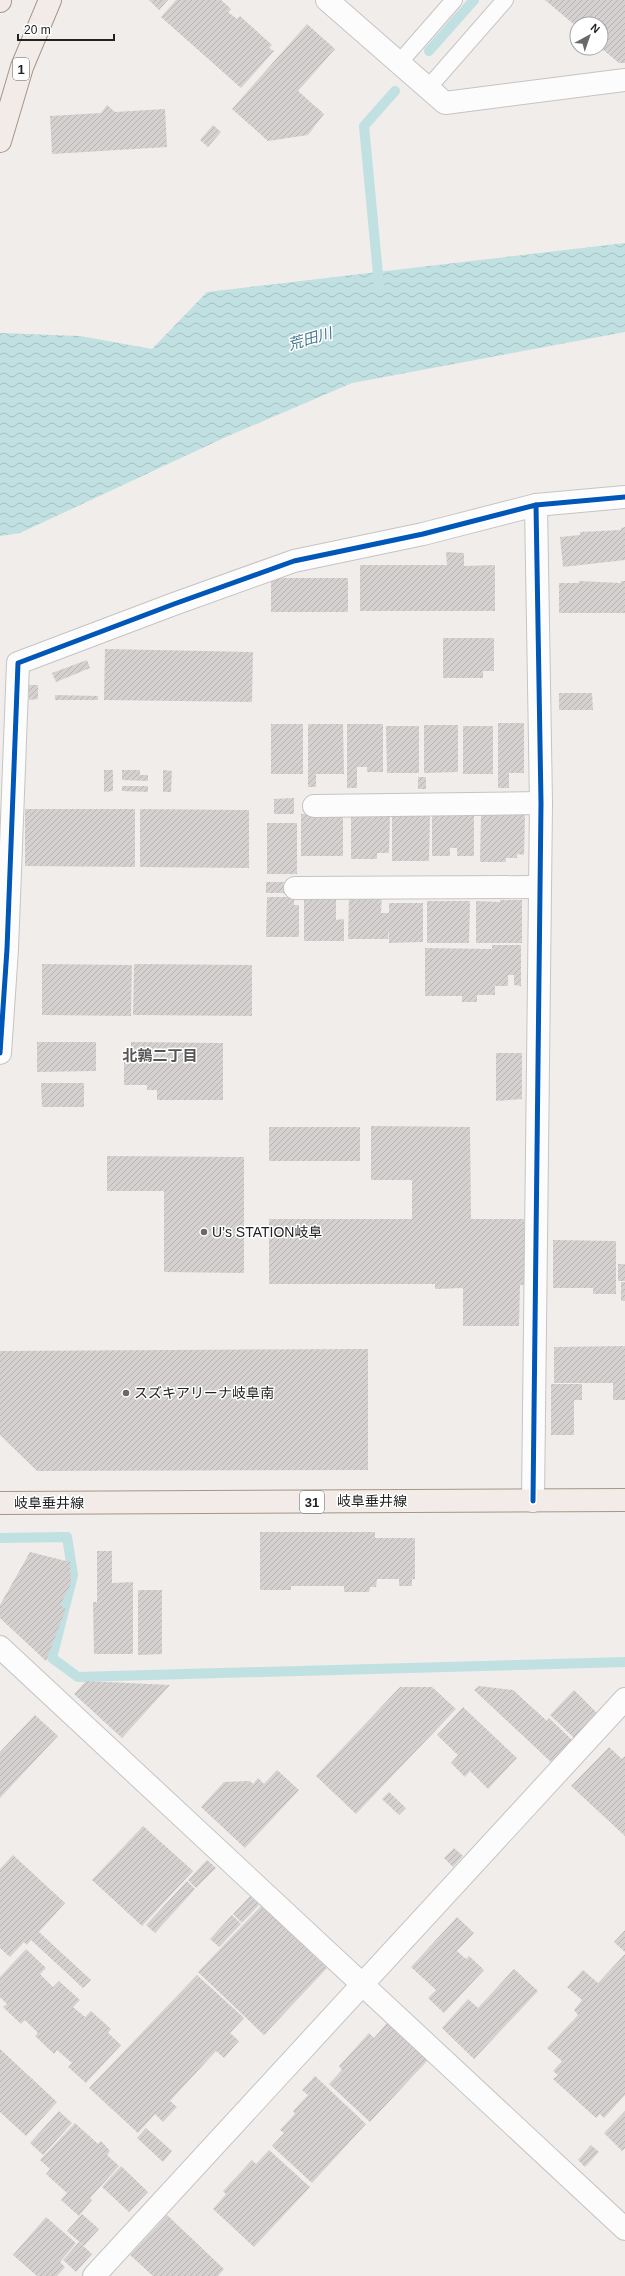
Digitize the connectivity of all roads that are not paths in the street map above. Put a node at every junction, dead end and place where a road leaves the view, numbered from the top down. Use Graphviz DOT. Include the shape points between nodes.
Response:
graph roads {
  1 [pos="50,0"];
  2 [pos="327,0"];
  3 [pos="454,0"];
  4 [pos="505,0"];
  5 [pos="399,63"];
  6 [pos="625,80"];
  7 [pos="428,88"];
  8 [pos="0,141"];
  9 [pos="625,498"];
  10 [pos="536,505"];
  11 [pos="541,802"];
  12 [pos="314,806"];
  13 [pos="539,887"];
  14 [pos="295,888"];
  15 [pos="0,1053"];
  16 [pos="533,1500"];
  17 [pos="625,1500"];
  18 [pos="0,1503"];
  19 [pos="0,1647"];
  20 [pos="625,1699"];
  21 [pos="364,1984"];
  22 [pos="625,2229"];
  23 [pos="94,2276"];
  1 -- 8 [label="main road, 1" via="22,67"];
  2 -- 5 [label="street"];
  3 -- 5 [label="lane"];
  4 -- 7 [label="lane"];
  5 -- 7 [label="street"];
  6 -- 7 [label="street" via="445,103"];
  9 -- 10 [label="street"];
  10 -- 11 [label="street"];
  10 -- 15 [label="street" via="423,534 294,561 18,663 7,949"];
  11 -- 12 [label="street"];
  11 -- 13 [label="street"];
  13 -- 14 [label="street"];
  13 -- 16 [label="street"];
  16 -- 17 [label="main road, 岐阜垂井線 / 31"];
  16 -- 18 [label="main road, 岐阜垂井線 / 31"];
  19 -- 21 [label="street"];
  20 -- 21 [label="street"];
  21 -- 22 [label="street"];
  21 -- 23 [label="street"];
}
